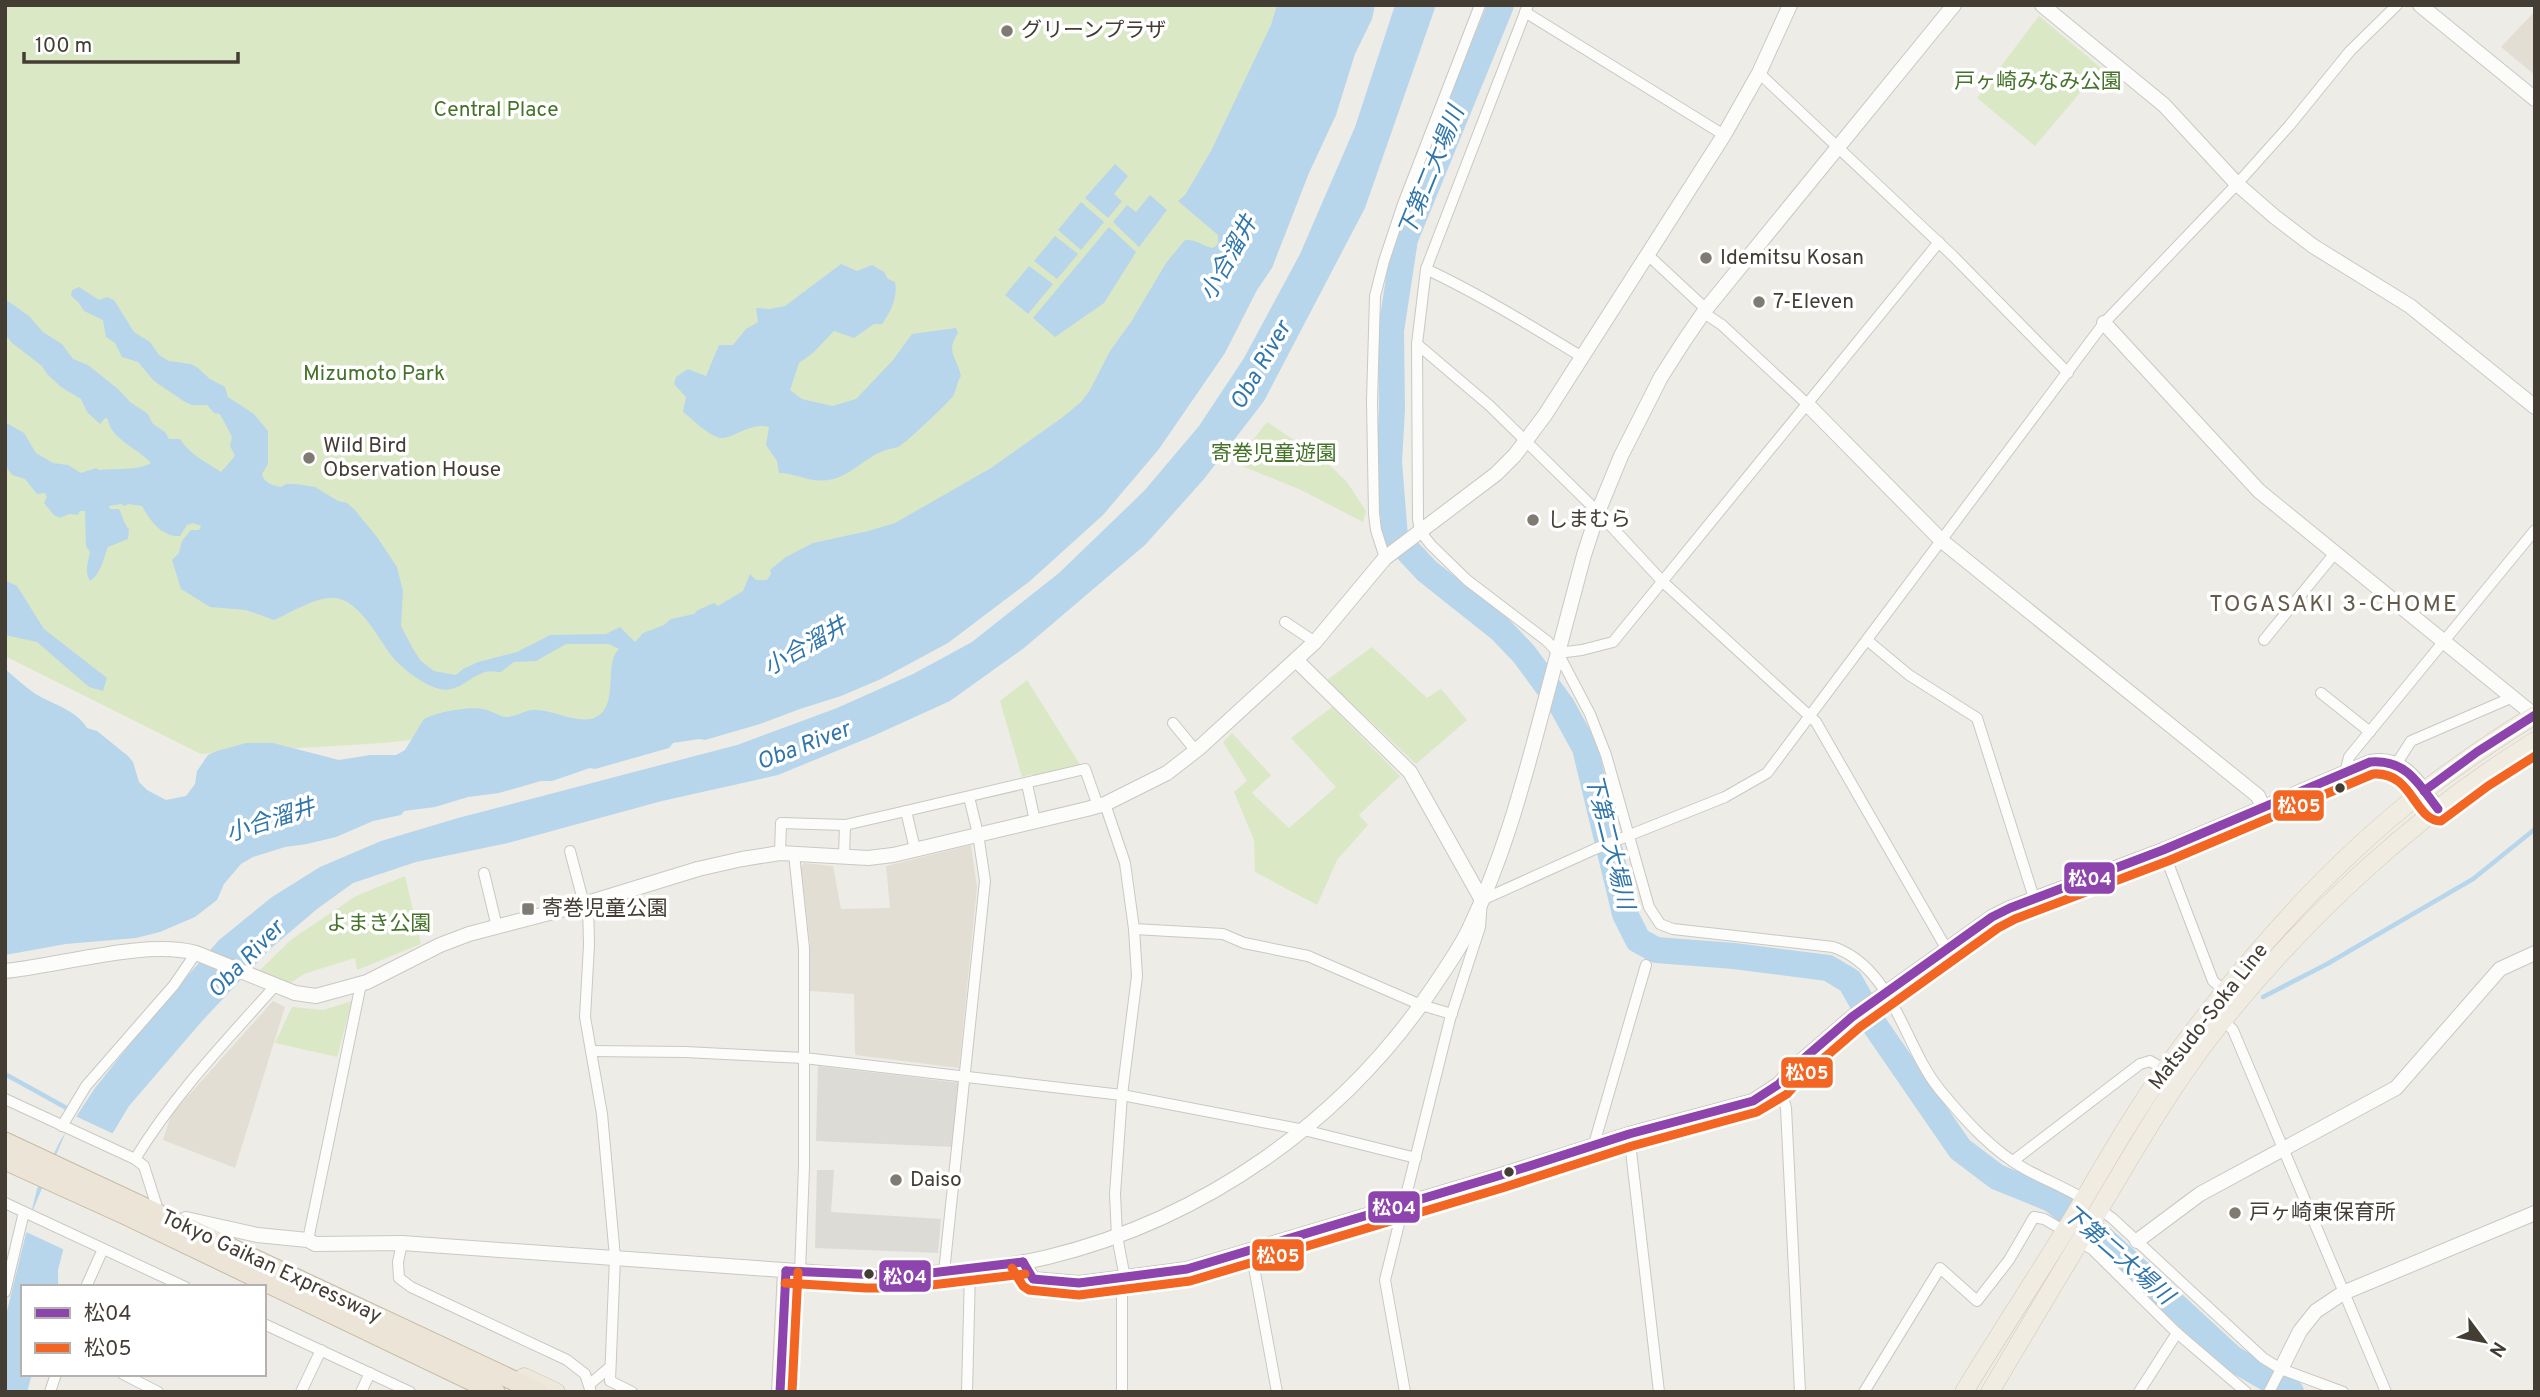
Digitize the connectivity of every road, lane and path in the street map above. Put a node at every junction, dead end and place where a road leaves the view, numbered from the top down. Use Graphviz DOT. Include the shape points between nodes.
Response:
graph roads {
  1 [pos="1480,5"];
  2 [pos="1790,5"];
  3 [pos="1954,5"];
  4 [pos="2042,5"];
  5 [pos="2397,5"];
  6 [pos="2420,5"];
  7 [pos="1527,9"];
  8 [pos="1759,73"];
  9 [pos="2535,99"];
  10 [pos="1724,135"];
  11 [pos="1839,148"];
  12 [pos="2236,184"];
  13 [pos="1939,242"];
  14 [pos="1648,255"];
  15 [pos="1426,270"];
  16 [pos="1705,311"];
  17 [pos="2104,323"];
  18 [pos="1417,344"];
  19 [pos="1582,357"];
  20 [pos="2068,373"];
  21 [pos="1807,404"];
  22 [pos="2535,407"];
  23 [pos="1526,441"];
  24 [pos="1598,512"];
  25 [pos="2535,530"];
  26 [pos="1417,533"];
  27 [pos="1942,541"];
  28 [pos="2335,554"];
  29 [pos="1388,555"];
  30 [pos="1662,581"];
  31 [pos="1285,622"];
  32 [pos="1867,640"];
  33 [pos="2264,640"];
  34 [pos="2443,641"];
  35 [pos="1315,642"];
  36 [pos="1558,653"];
  37 [pos="1296,660"];
  38 [pos="2321,693"];
  39 [pos="2513,697"];
  40 [pos="2534,715"];
  41 [pos="1810,716"];
  42 [pos="1173,723"];
  43 [pos="2370,732"];
  44 [pos="2535,741"];
  45 [pos="1196,751"];
  46 [pos="2397,763"];
  47 [pos="2345,773"];
  48 [pos="1027,784"];
  49 [pos="2424,791"];
  50 [pos="969,797"];
  51 [pos="1101,805"];
  52 [pos="2263,807"];
  53 [pos="2438,809"];
  54 [pos="906,811"];
  55 [pos="1035,821"];
  56 [pos="845,825"];
  57 [pos="978,834"];
  58 [pos="1626,837"];
  59 [pos="915,849"];
  60 [pos="2163,850"];
  61 [pos="570,851"];
  62 [pos="787,854"];
  63 [pos="844,857"];
  64 [pos="484,873"];
  65 [pos="2034,898"];
  66 [pos="1482,900"];
  67 [pos="586,904"];
  68 [pos="497,927"];
  69 [pos="1134,929"];
  70 [pos="1946,948"];
  71 [pos="2535,953"];
  72 [pos="199,954"];
  73 [pos="1646,965"];
  74 [pos="5,971"];
  75 [pos="361,984"];
  76 [pos="275,986"];
  77 [pos="2225,991"];
  78 [pos="1885,992"];
  79 [pos="1421,1005"];
  80 [pos="1452,1014"];
  81 [pos="2223,1020"];
  82 [pos="591,1051"];
  83 [pos="804,1058"];
  84 [pos="2165,1070"];
  85 [pos="966,1078"];
  86 [pos="1779,1084"];
  87 [pos="1122,1095"];
  88 [pos="5,1099"];
  89 [pos="62,1126"];
  90 [pos="1304,1130"];
  91 [pos="1629,1134"];
  92 [pos="5,1135"];
  93 [pos="5,1142"];
  94 [pos="1594,1144"];
  95 [pos="2283,1149"];
  96 [pos="1416,1158"];
  97 [pos="135,1159"];
  98 [pos="5,1160"];
  99 [pos="2013,1161"];
  100 [pos="5,1168"];
  101 [pos="5,1203"];
  102 [pos="1404,1204"];
  103 [pos="2091,1204"];
  104 [pos="157,1207"];
  105 [pos="24,1212"];
  106 [pos="2535,1213"];
  107 [pos="186,1219"];
  108 [pos="1117,1236"];
  109 [pos="2072,1236"];
  110 [pos="308,1240"];
  111 [pos="2137,1241"];
  112 [pos="402,1243"];
  113 [pos="103,1249"];
  114 [pos="1251,1251"];
  115 [pos="615,1257"];
  116 [pos="1023,1262"];
  117 [pos="793,1271"];
  118 [pos="970,1271"];
  119 [pos="944,1272"];
  120 [pos="1124,1279"];
  121 [pos="87,1285"];
  122 [pos="181,1285"];
  123 [pos="256,1285"];
  124 [pos="266,1290"];
  125 [pos="5,1292"];
  126 [pos="2343,1293"];
  127 [pos="266,1325"];
  128 [pos="2177,1332"];
  129 [pos="321,1350"];
  130 [pos="610,1367"];
  131 [pos="2281,1369"];
  132 [pos="370,1373"];
  133 [pos="127,1376"];
  134 [pos="591,1388"];
  135 [pos="158,1392"];
  136 [pos="301,1392"];
  137 [pos="361,1392"];
  138 [pos="410,1392"];
  139 [pos="482,1392"];
  140 [pos="495,1392"];
  141 [pos="538,1392"];
  142 [pos="556,1392"];
  143 [pos="632,1392"];
  144 [pos="780,1392"];
  145 [pos="967,1392"];
  146 [pos="1122,1392"];
  147 [pos="1277,1392"];
  148 [pos="1405,1392"];
  149 [pos="1659,1392"];
  150 [pos="1800,1392"];
  151 [pos="1864,1392"];
  152 [pos="1964,1392"];
  153 [pos="1990,1392"];
  154 [pos="2139,1392"];
  155 [pos="2246,1392"];
  156 [pos="2269,1392"];
  157 [pos="2343,1392"];
  158 [pos="2386,1392"];
  1 -- 29 [label="street" via="1402,204 1375,296 1374,514"];
  2 -- 8 [label="street"];
  3 -- 11 [label="street"];
  4 -- 12 [label="street" via="2164,105"];
  5 -- 12 [label="street" via="2350,51"];
  6 -- 9 [label="street"];
  7 -- 10 [label="street"];
  7 -- 15 [label="street"];
  8 -- 10 [label="street"];
  8 -- 11 [label="street"];
  10 -- 14 [label="street"];
  11 -- 13 [label="street"];
  11 -- 16 [label="street"];
  12 -- 17 [label="street"];
  12 -- 22 [label="street" via="2313,246 2421,314"];
  13 -- 20 [label="street"];
  13 -- 21 [label="street"];
  14 -- 16 [label="street"];
  14 -- 19 [label="street"];
  15 -- 18 [label="street"];
  15 -- 19 [label="street"];
  16 -- 21 [label="street"];
  16 -- 24 [label="street" via="1661,377"];
  17 -- 20 [label="street"];
  17 -- 28 [label="street" via="2259,491"];
  18 -- 23 [label="street"];
  18 -- 26 [label="street"];
  19 -- 23 [label="street"];
  20 -- 27 [label="street"];
  21 -- 27 [label="street"];
  21 -- 30 [label="street"];
  23 -- 24 [label="street"];
  23 -- 26 [label="street" via="1496,474"];
  24 -- 30 [label="street"];
  24 -- 36 [label="street"];
  25 -- 34 [label="street"];
  26 -- 29 [label="street"];
  26 -- 36 [label="street"];
  27 -- 32 [label="street"];
  27 -- 52 [label="street" via="2258,796"];
  28 -- 33 [label="street"];
  28 -- 34 [label="street"];
  29 -- 35 [label="street"];
  30 -- 36 [label="street" via="1614,642"];
  30 -- 41 [label="street"];
  31 -- 35 [label="street"];
  32 -- 41 [label="street"];
  32 -- 65 [label="street" via="1909,675 1977,718"];
  34 -- 39 [label="street"];
  34 -- 43 [label="street"];
  35 -- 37 [label="street"];
  36 -- 58 [label="street" via="1590,714 1617,787"];
  36 -- 66 [label="street" via="1515,817"];
  37 -- 45 [label="street"];
  37 -- 66 [label="street" via="1410,772"];
  38 -- 43 [label="street"];
  39 -- 40 [label="street"];
  39 -- 46 [label="street" via="2412,741"];
  40 -- 49 [label="main road, Matsudo-Soka Line"];
  41 -- 58 [label="street" via="1767,773 1724,797"];
  41 -- 70 [label="street"];
  42 -- 45 [label="street"];
  43 -- 47 [label="street" via="2349,757"];
  44 -- 53 [label="main road, Matsudo-Soka Line"];
  45 -- 51 [label="street" via="1167,773"];
  46 -- 47 [label="street" via="2381,760"];
  46 -- 49 [label="street"];
  47 -- 52 [label="street"];
  48 -- 50 [label="street"];
  48 -- 51 [label="street" via="1085,769"];
  48 -- 55 [label="street"];
  49 -- 53 [label="street"];
  49 -- 77 [label="main road, Matsudo-Soka Line" via="2334,871"];
  50 -- 54 [label="street"];
  50 -- 57 [label="street"];
  51 -- 55 [label="street"];
  51 -- 69 [label="street" via="1125,863"];
  52 -- 60 [label="street"];
  53 -- 81 [label="main road, Matsudo-Soka Line" via="2305,928"];
  54 -- 56 [label="street"];
  54 -- 59 [label="street"];
  55 -- 57 [label="street"];
  56 -- 62 [label="street" via="781,823"];
  56 -- 63 [label="street"];
  57 -- 59 [label="street"];
  57 -- 85 [label="street" via="985,881"];
  58 -- 66 [label="street"];
  58 -- 78 [label="street" via="1649,907 1660,925 1833,947 1871,972"];
  59 -- 63 [label="street" via="868,858"];
  60 -- 65 [label="street"];
  60 -- 77 [label="street" via="2213,981"];
  61 -- 67 [label="street"];
  62 -- 63 [label="street"];
  62 -- 67 [label="street" via="698,869"];
  62 -- 83 [label="street" via="804,948"];
  64 -- 68 [label="street"];
  65 -- 70 [label="street" via="1992,917"];
  66 -- 79 [label="street" via="1459,947"];
  66 -- 80 [label="street" via="1480,927"];
  67 -- 68 [label="street"];
  67 -- 82 [label="street" via="585,1017"];
  68 -- 75 [label="street" via="440,945"];
  69 -- 79 [label="street" via="1223,934 1320,960"];
  69 -- 87 [label="street" via="1136,976"];
  70 -- 78 [label="street"];
  71 -- 95 [label="street" via="2500,969 2396,1088"];
  72 -- 74 [label="street" via="137,951"];
  72 -- 76 [label="street"];
  72 -- 89 [label="street" via="86,1086"];
  73 -- 94 [label="street"];
  75 -- 76 [label="street" via="316,996"];
  75 -- 110 [label="street"];
  76 -- 97 [label="street" via="187,1084"];
  77 -- 84 [label="main road, Matsudo-Soka Line"];
  78 -- 86 [label="street"];
  78 -- 99 [label="street" via="1940,1089"];
  79 -- 80 [label="street"];
  79 -- 90 [label="street" via="1389,1047"];
  80 -- 96 [label="street"];
  81 -- 95 [label="street" via="2233,1030"];
  81 -- 103 [label="main road, Matsudo-Soka Line"];
  82 -- 83 [label="street"];
  82 -- 115 [label="street" via="602,1114"];
  83 -- 85 [label="street"];
  83 -- 117 [label="street" via="804,1166"];
  84 -- 99 [label="street" via="2150,1061 2140,1064"];
  84 -- 103 [label="main road, Matsudo-Soka Line"];
  85 -- 87 [label="street"];
  85 -- 119 [label="street"];
  86 -- 91 [label="street" via="1753,1101"];
  86 -- 150 [label="street" via="1786,1108"];
  87 -- 90 [label="street"];
  87 -- 108 [label="street"];
  88 -- 89 [label="street"];
  89 -- 97 [label="street"];
  90 -- 96 [label="street"];
  90 -- 108 [label="street" via="1221,1188"];
  91 -- 94 [label="street"];
  91 -- 149 [label="street"];
  92 -- 104 [label="highway"];
  93 -- 141 [label="highway, Tokyo Gaikan Expressway"];
  94 -- 102 [label="street"];
  95 -- 111 [label="street" via="2200,1194"];
  95 -- 126 [label="street"];
  96 -- 102 [label="street"];
  97 -- 104 [label="street" via="144,1166"];
  98 -- 140 [label="highway, Tokyo Gaikan Expressway"];
  99 -- 103 [label="street"];
  100 -- 123 [label="highway"];
  101 -- 105 [label="street"];
  102 -- 114 [label="street"];
  102 -- 148 [label="street" via="1385,1280"];
  103 -- 109 [label="main road, Matsudo-Soka Line"];
  103 -- 111 [label="street"];
  104 -- 107 [label="highway"];
  105 -- 113 [label="street"];
  105 -- 125 [label="street"];
  106 -- 126 [label="street"];
  107 -- 110 [label="street" via="257,1235"];
  107 -- 142 [label="highway"];
  108 -- 116 [label="street"];
  108 -- 120 [label="street"];
  109 -- 128 [label="street" via="2092,1249"];
  109 -- 151 [label="street" via="2034,1217 2010,1259 1977,1301 1940,1268"];
  109 -- 152 [label="main road, Matsudo-Soka Line"];
  109 -- 153 [label="main road, Matsudo-Soka Line"];
  110 -- 112 [label="street" via="315,1244"];
  111 -- 131 [label="street" via="2263,1358"];
  112 -- 115 [label="street"];
  112 -- 134 [label="street" via="399,1278 567,1360 585,1374"];
  113 -- 121 [label="street"];
  113 -- 122 [label="street"];
  114 -- 120 [label="street" via="1188,1269"];
  114 -- 147 [label="street"];
  115 -- 117 [label="street"];
  115 -- 130 [label="street"];
  116 -- 118 [label="street"];
  116 -- 120 [label="street" via="1033,1279 1079,1283"];
  117 -- 119 [label="street" via="869,1276"];
  117 -- 144 [label="main road"];
  118 -- 119 [label="street"];
  118 -- 145 [label="street"];
  120 -- 146 [label="street"];
  124 -- 139 [label="highway"];
  126 -- 131 [label="street" via="2316,1311"];
  126 -- 158 [label="street"];
  127 -- 129 [label="street"];
  128 -- 154 [label="street"];
  128 -- 155 [label="street"];
  129 -- 132 [label="street"];
  129 -- 136 [label="street"];
  130 -- 134 [label="street"];
  130 -- 143 [label="street" via="610,1381"];
  131 -- 156 [label="street"];
  131 -- 157 [label="street"];
  132 -- 137 [label="street"];
  132 -- 138 [label="street"];
  133 -- 135 [label="street"];
}
